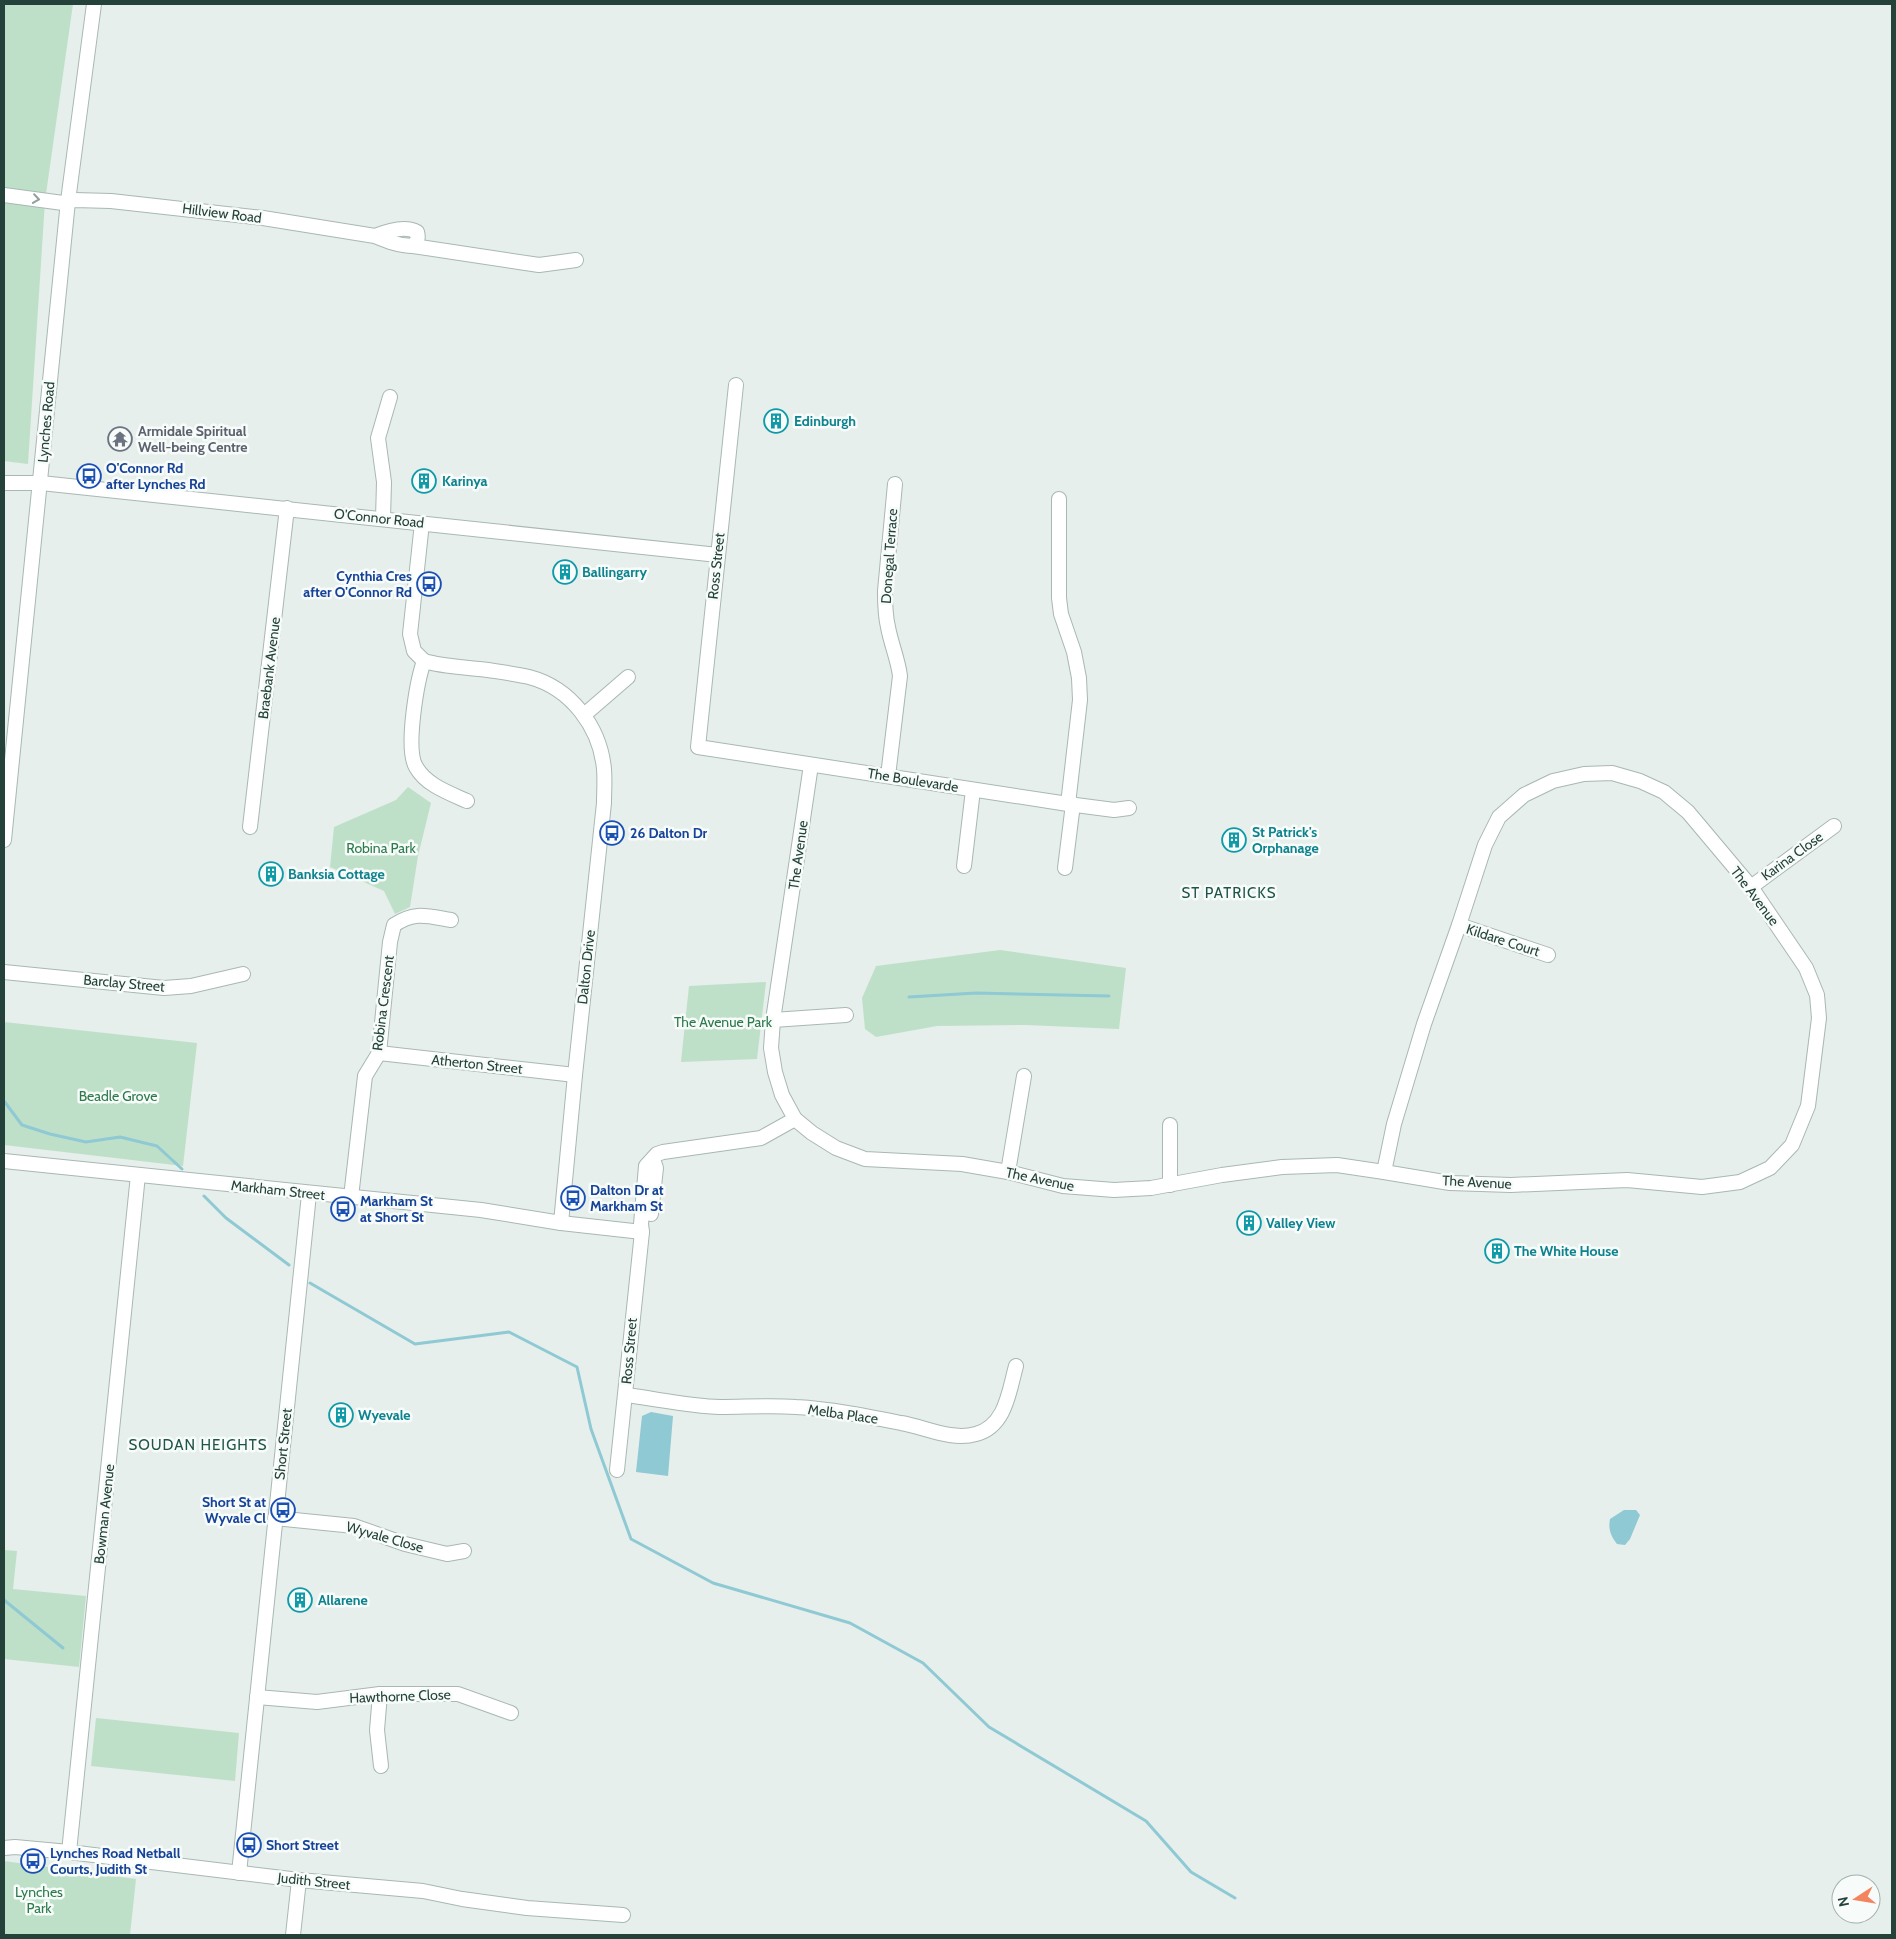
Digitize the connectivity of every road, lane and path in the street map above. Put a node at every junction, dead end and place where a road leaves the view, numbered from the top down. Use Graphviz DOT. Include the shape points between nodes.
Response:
graph roads {
  1 [pos="94,4"];
  2 [pos="4,195"];
  3 [pos="68,201"];
  4 [pos="576,260"];
  5 [pos="736,385"];
  6 [pos="390,397"];
  7 [pos="4,472"];
  8 [pos="4,483"];
  9 [pos="41,483"];
  10 [pos="895,484"];
  11 [pos="1058,499"];
  12 [pos="287,508"];
  13 [pos="383,519"];
  14 [pos="422,523"];
  15 [pos="718,555"];
  16 [pos="424,660"];
  17 [pos="628,677"];
  18 [pos="584,715"];
  19 [pos="698,747"];
  20 [pos="811,765"];
  21 [pos="888,776"];
  22 [pos="972,790"];
  23 [pos="467,801"];
  24 [pos="1070,804"];
  25 [pos="1128,808"];
  26 [pos="1834,826"];
  27 [pos="250,827"];
  28 [pos="4,840"];
  29 [pos="964,866"];
  30 [pos="1065,868"];
  31 [pos="1751,887"];
  32 [pos="450,920"];
  33 [pos="1459,925"];
  34 [pos="1548,955"];
  35 [pos="4,972"];
  36 [pos="243,974"];
  37 [pos="846,1014"];
  38 [pos="774,1020"];
  39 [pos="379,1053"];
  40 [pos="575,1075"];
  41 [pos="1024,1076"];
  42 [pos="795,1119"];
  43 [pos="1170,1125"];
  44 [pos="4,1161"];
  45 [pos="1008,1172"];
  46 [pos="1384,1172"];
  47 [pos="138,1176"];
  48 [pos="1170,1185"];
  49 [pos="309,1194"];
  50 [pos="351,1197"];
  51 [pos="561,1222"];
  52 [pos="642,1232"];
  53 [pos="1016,1366"];
  54 [pos="626,1396"];
  55 [pos="617,1470"];
  56 [pos="275,1518"];
  57 [pos="464,1551"];
  58 [pos="380,1694"];
  59 [pos="257,1697"];
  60 [pos="511,1713"];
  61 [pos="381,1766"];
  62 [pos="4,1848"];
  63 [pos="69,1852"];
  64 [pos="239,1873"];
  65 [pos="299,1880"];
  66 [pos="623,1915"];
  67 [pos="293,1935"];
  1 -- 3 [label="street, Lynches Road"];
  2 -- 3 [label="street, Hillview Road, one-way"];
  3 -- 4 [label="street, Hillview Road" via="121,202 263,218 375,236 387,231 413,230 418,237 413,246 539,265"];
  3 -- 9 [label="street, Lynches Road"];
  5 -- 15 [label="street, Ross Street"];
  6 -- 13 [label="street" via="378,438 384,482"];
  7 -- 9 [label="street, O'Connor Road"];
  8 -- 9 [label="street, O'Connor Road"];
  9 -- 12 [label="street, O'Connor Road"];
  9 -- 28 [label="street, Lynches Road"];
  10 -- 21 [label="street, Donegal Terrace" via="885,600 900,676"];
  11 -- 24 [label="street" via="1059,598 1077,662 1080,700"];
  12 -- 13 [label="street, O'Connor Road"];
  12 -- 27 [label="street, Braebank Avenue"];
  13 -- 14 [label="street, O'Connor Road"];
  14 -- 15 [label="street, O'Connor Road"];
  14 -- 16 [label="street" via="410,634 414,650"];
  15 -- 19 [label="street, Ross Street"];
  16 -- 18 [label="street, Dalton Drive" via="530,678 560,691"];
  16 -- 23 [label="street" via="417,685 411,749 415,766 426,780"];
  17 -- 18 [label="street"];
  18 -- 40 [label="street, Dalton Drive" via="596,735 604,768 604,804"];
  19 -- 20 [label="street, The Boulevarde"];
  20 -- 21 [label="street, The Boulevarde"];
  20 -- 38 [label="street, The Avenue"];
  21 -- 22 [label="street, The Boulevarde"];
  22 -- 24 [label="street, The Boulevarde"];
  22 -- 29 [label="street"];
  24 -- 25 [label="street, The Boulevarde" via="1114,810"];
  24 -- 30 [label="street"];
  26 -- 31 [label="street, Karina Close"];
  31 -- 33 [label="street, The Avenue" via="1688,812 1664,792 1612,773 1584,774 1553,781 1524,795 1499,817 1485,845"];
  31 -- 46 [label="street, The Avenue" via="1806,968 1817,995 1819,1018 1808,1106 1792,1145 1770,1168 1740,1182 1702,1187 1627,1180 1511,1185 1450,1183"];
  32 -- 39 [label="street, Robina Crescent" via="419,915 406,917 394,925"];
  33 -- 34 [label="street, Kildare Court"];
  33 -- 46 [label="street, The Avenue" via="1417,1045"];
  35 -- 36 [label="street, Barclay Street" via="171,988"];
  37 -- 38 [label="street"];
  38 -- 42 [label="street, The Avenue" via="774,1072"];
  39 -- 40 [label="street, Atherton Street"];
  39 -- 50 [label="street, Robina Crescent" via="365,1076"];
  40 -- 51 [label="street, Dalton Drive"];
  41 -- 45 [label="street"];
  42 -- 45 [label="street, The Avenue" via="836,1148 865,1159 962,1164"];
  42 -- 52 [label="street, Ross Street" via="761,1138 669,1151 655,1156 646,1166"];
  43 -- 48 [label="street"];
  44 -- 47 [label="street, Markham Street"];
  45 -- 48 [label="street, The Avenue" via="1063,1186 1114,1190"];
  46 -- 48 [label="street, The Avenue" via="1337,1165 1282,1167"];
  47 -- 49 [label="street, Markham Street"];
  47 -- 63 [label="street, Bowman Avenue"];
  49 -- 50 [label="street, Markham Street"];
  49 -- 56 [label="street, Short Street"];
  50 -- 51 [label="street, Markham Street"];
  51 -- 52 [label="street, Markham Street"];
  52 -- 54 [label="street, Ross Street"];
  53 -- 54 [label="street, Melba Place" via="999,1418 986,1430 964,1436 819,1409 720,1407"];
  54 -- 55 [label="street, Ross Street"];
  56 -- 57 [label="street, Wyvale Close" via="354,1526 405,1544 447,1554"];
  56 -- 59 [label="street, Short Street"];
  58 -- 59 [label="street, Hawthorne Close" via="317,1702"];
  58 -- 60 [label="street, Hawthorne Close" via="458,1694"];
  58 -- 61 [label="street" via="376,1730"];
  59 -- 64 [label="street, Short Street"];
  62 -- 63 [label="street, Judith Street"];
  63 -- 64 [label="street, Judith Street"];
  64 -- 65 [label="street, Judith Street"];
  65 -- 66 [label="street, Judith Street" via="423,1891 527,1908"];
  65 -- 67 [label="street"];
}
